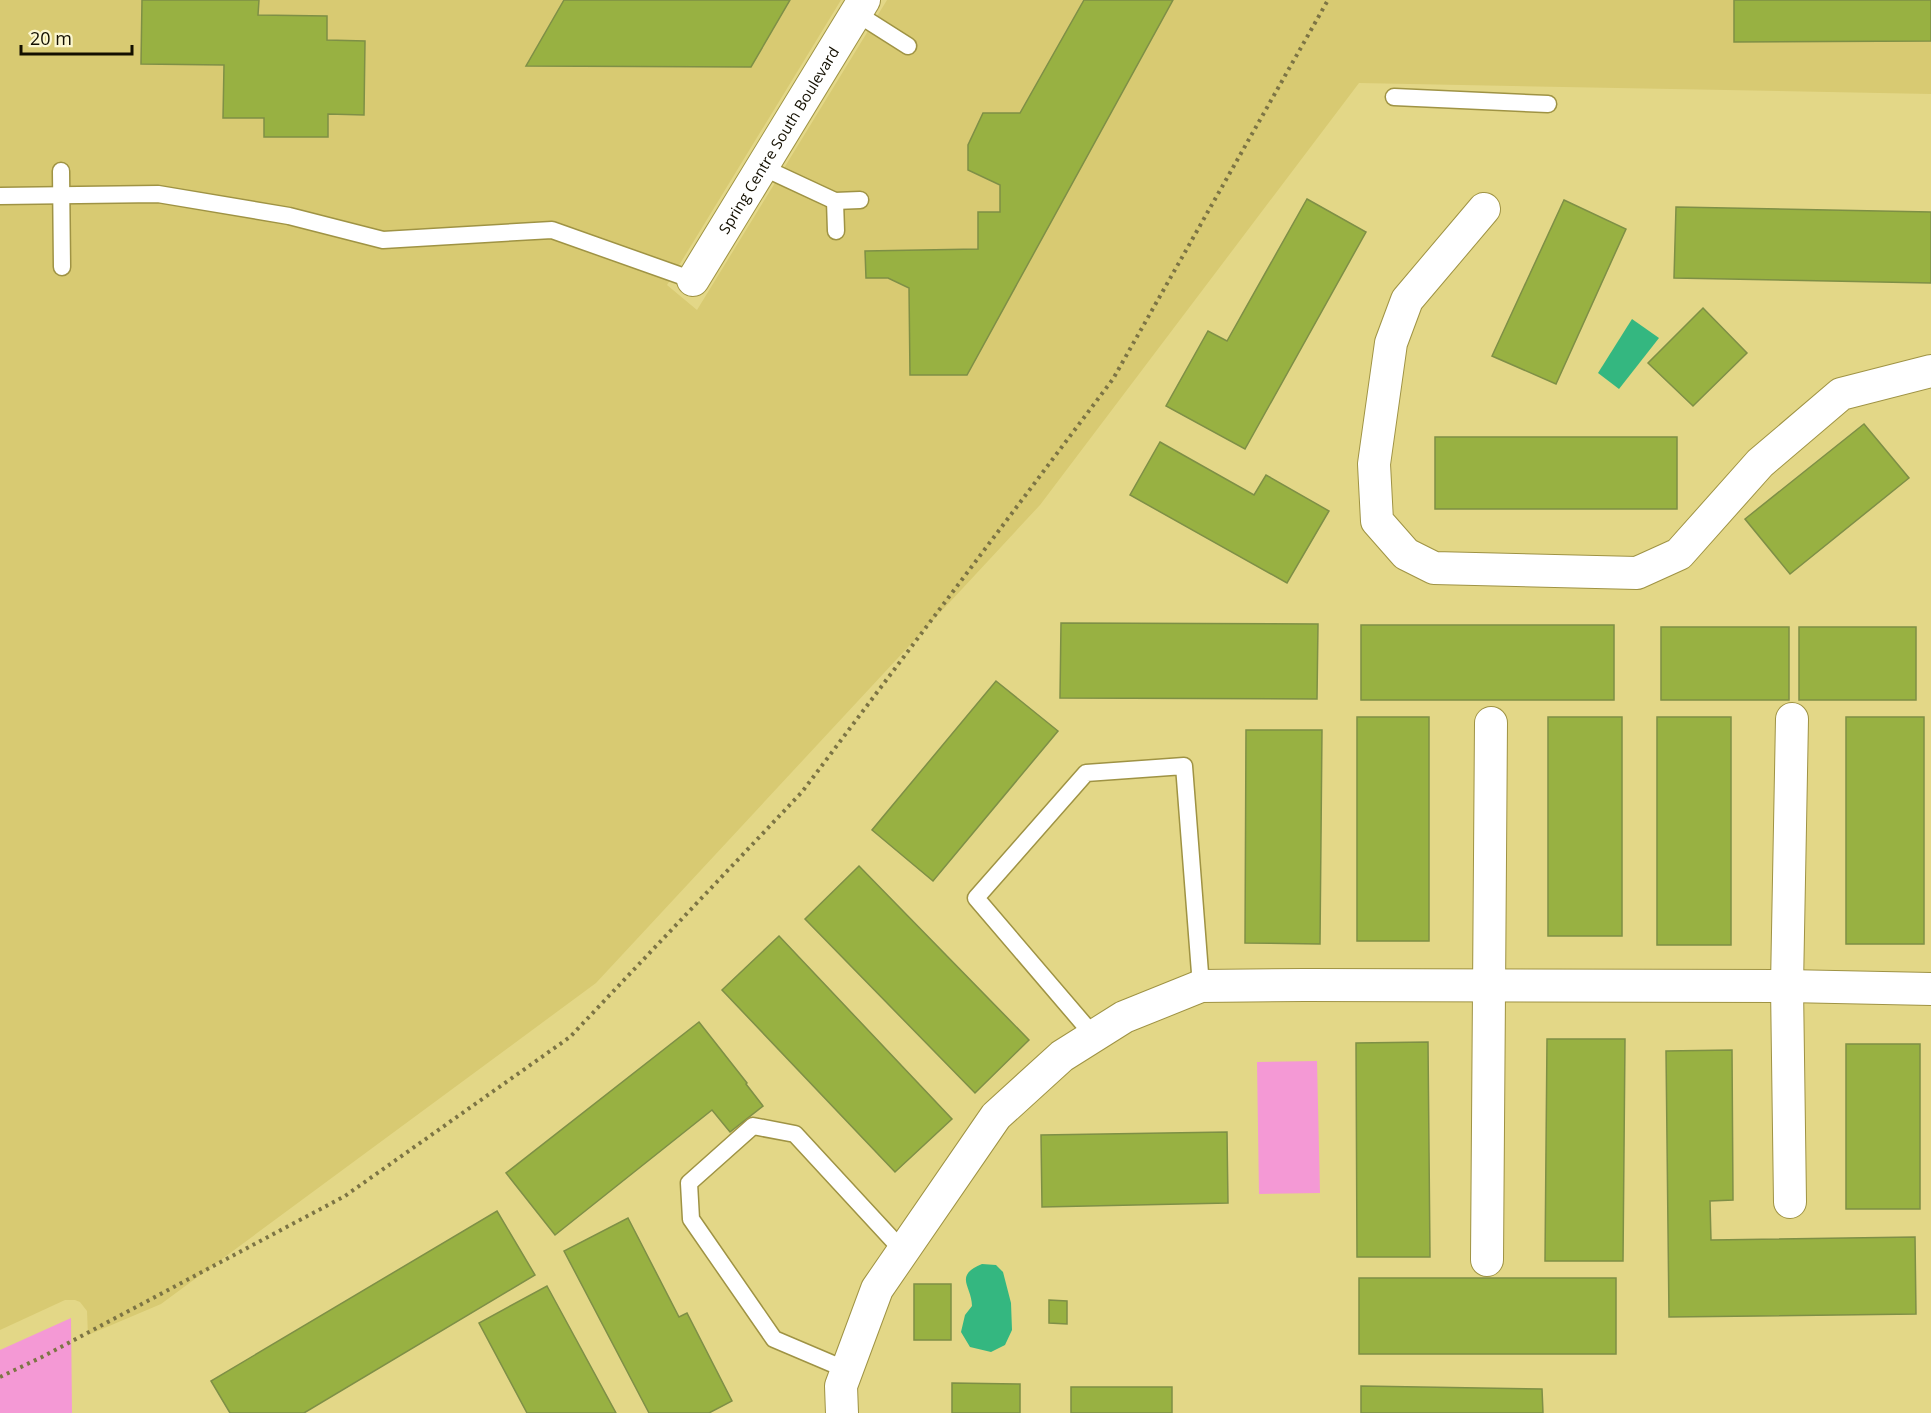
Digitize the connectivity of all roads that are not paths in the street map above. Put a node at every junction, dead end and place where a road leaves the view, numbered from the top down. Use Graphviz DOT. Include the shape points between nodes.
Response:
graph roads {
  1 [pos="860,7"];
  2 [pos="908,46"];
  3 [pos="1394,97"];
  4 [pos="1548,104"];
  5 [pos="762,167"];
  6 [pos="61,171"];
  7 [pos="61,195"];
  8 [pos="0,196"];
  9 [pos="860,200"];
  10 [pos="835,201"];
  11 [pos="1484,209"];
  12 [pos="836,231"];
  13 [pos="62,267"];
  14 [pos="693,280"];
  15 [pos="1931,371"];
  16 [pos="1792,719"];
  17 [pos="1491,723"];
  18 [pos="1488,985"];
  19 [pos="1787,986"];
  20 [pos="1201,987"];
  21 [pos="1931,989"];
  22 [pos="1094,1036"];
  23 [pos="1790,1202"];
  24 [pos="903,1251"];
  25 [pos="1487,1260"];
  26 [pos="847,1370"];
  27 [pos="842,1413"];
  1 -- 2 [label="lane"];
  1 -- 5 [label="street, Spring Centre South Boulevard"];
  3 -- 4 [label="lane"];
  5 -- 10 [label="lane"];
  5 -- 14 [label="street, Spring Centre South Boulevard"];
  6 -- 7 [label="lane"];
  7 -- 8 [label="lane"];
  7 -- 13 [label="lane"];
  7 -- 14 [label="lane" via="158,194 289,216 383,240 552,230"];
  9 -- 10 [label="lane"];
  10 -- 12 [label="lane"];
  11 -- 15 [label="street" via="1407,300 1391,343 1374,464 1377,520 1406,554 1434,568 1637,573 1679,554 1760,463 1841,394"];
  16 -- 19 [label="street"];
  17 -- 18 [label="street"];
  18 -- 19 [label="street"];
  18 -- 20 [label="street"];
  18 -- 25 [label="street"];
  19 -- 21 [label="street"];
  19 -- 23 [label="street"];
  20 -- 22 [label="street" via="1124,1017"];
  20 -- 22 [label="lane" via="1184,766 1086,773 976,898"];
  22 -- 24 [label="street" via="1062,1056 996,1116"];
  24 -- 26 [label="street" via="877,1289"];
  24 -- 26 [label="lane" via="795,1134 753,1126 689,1183 691,1219 774,1339"];
  26 -- 27 [label="street" via="841,1386"];
}
